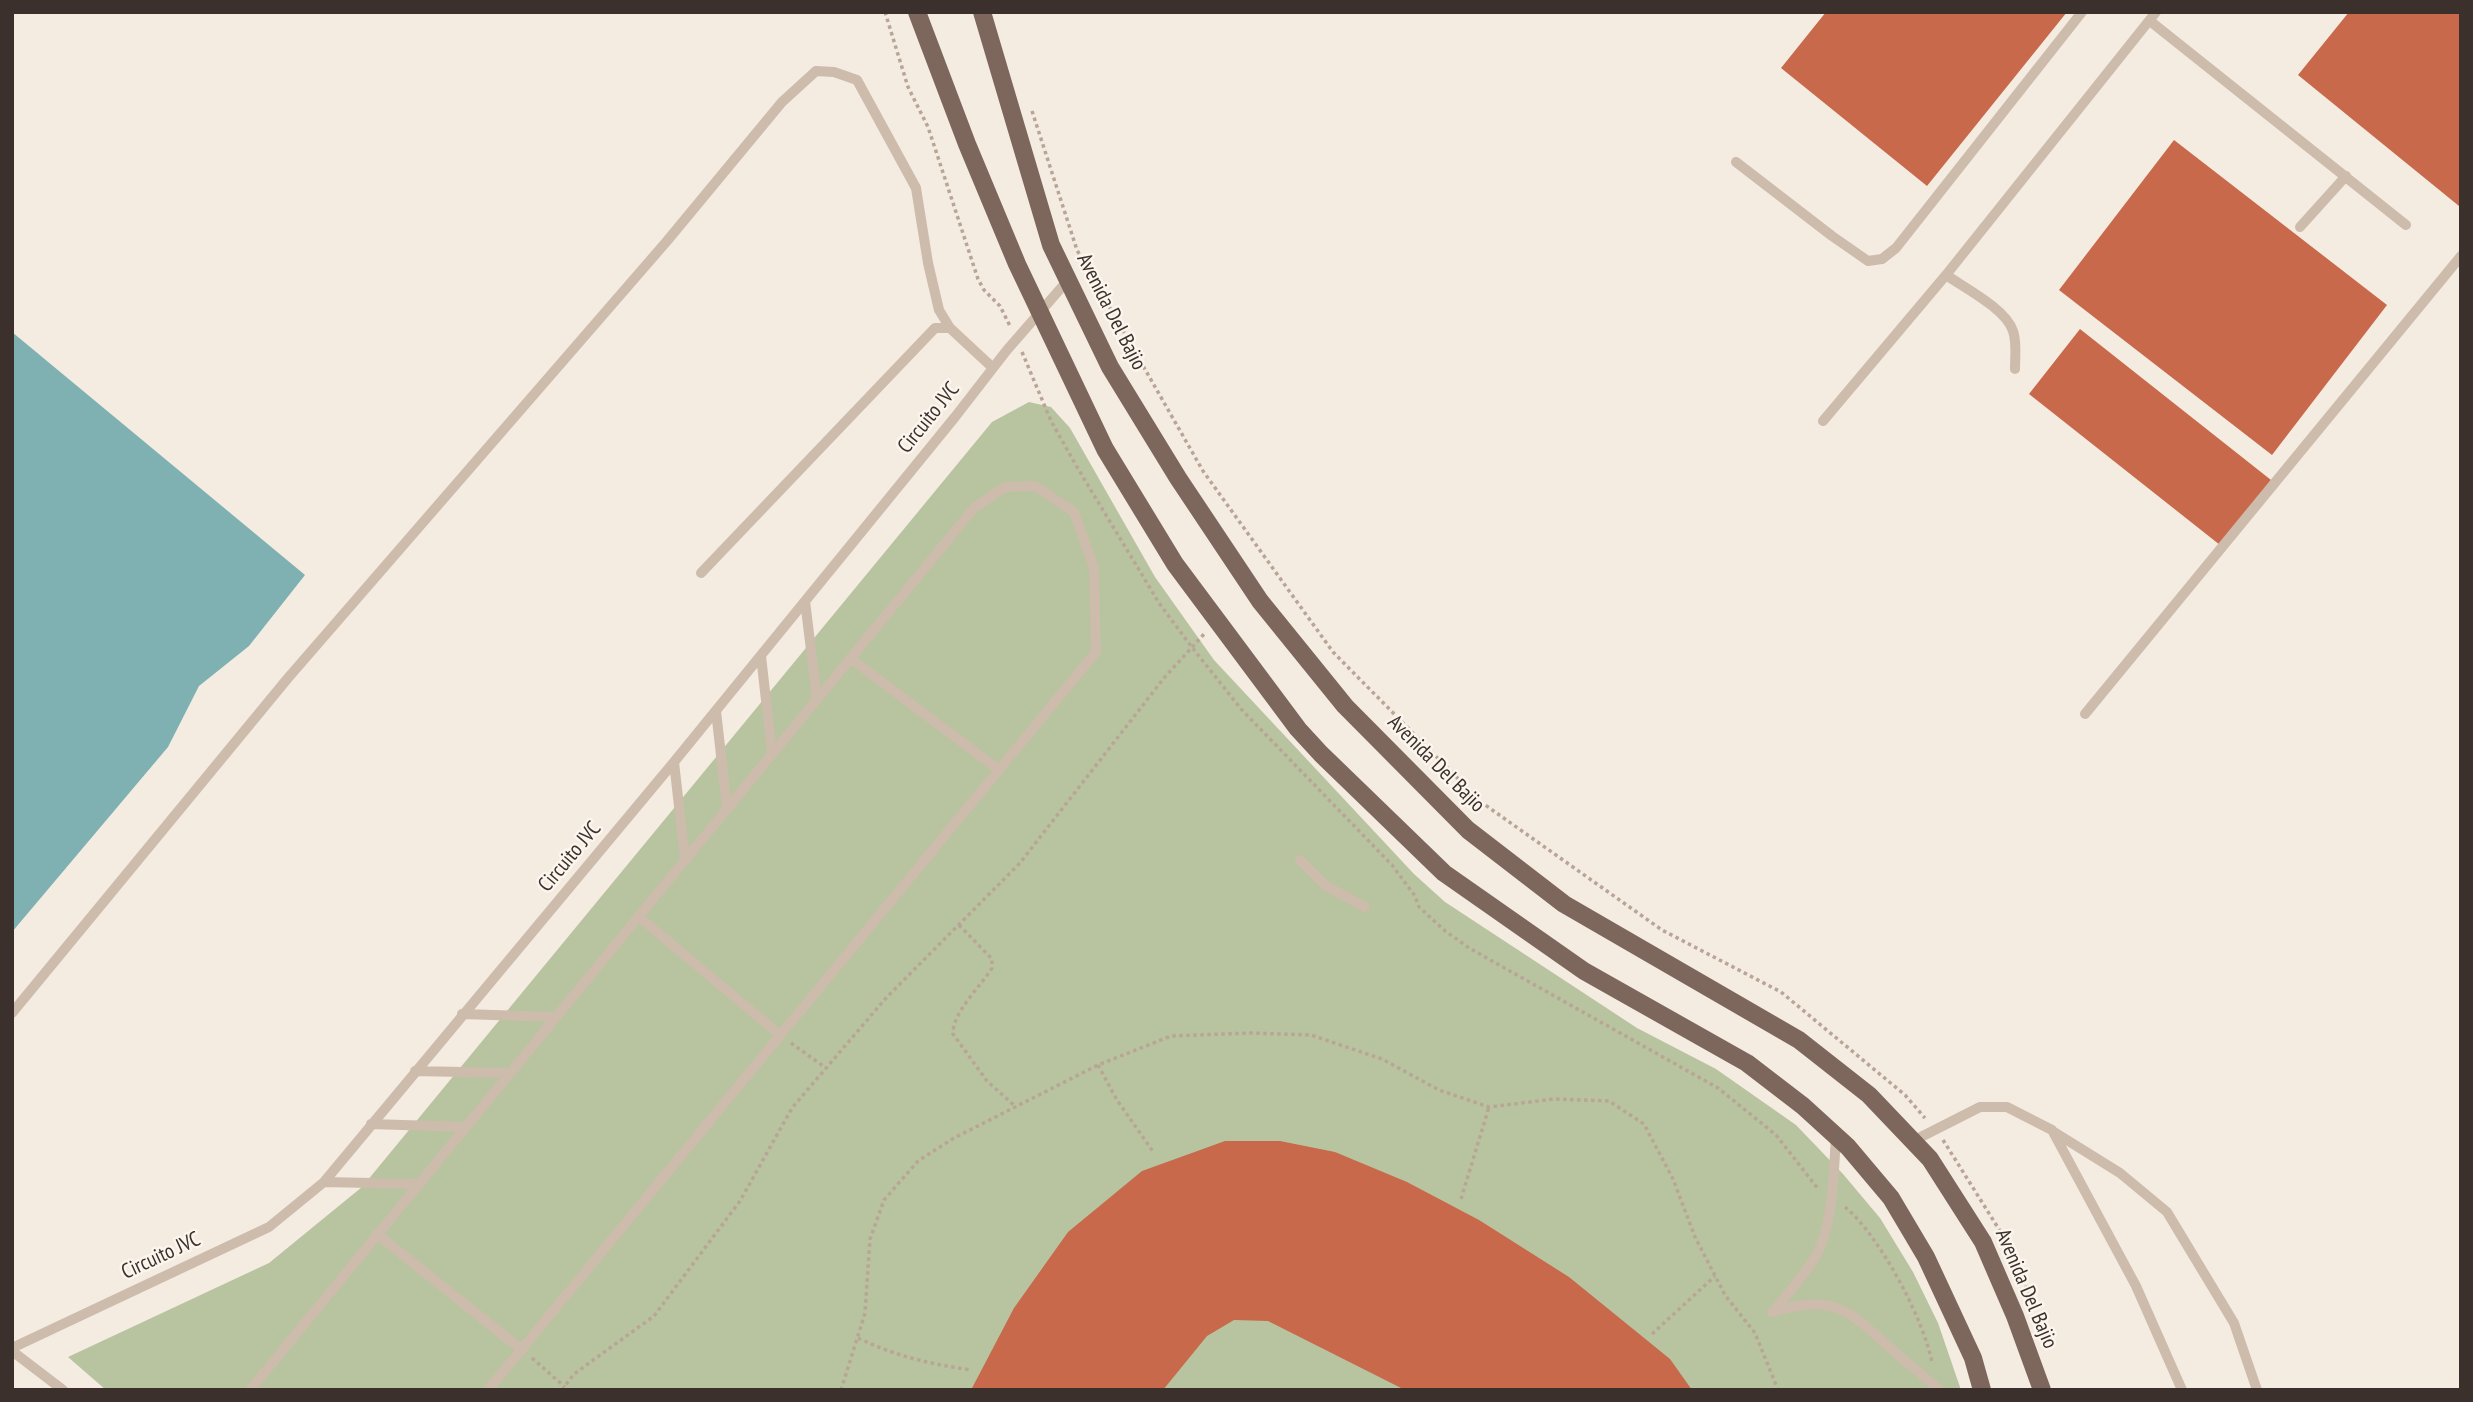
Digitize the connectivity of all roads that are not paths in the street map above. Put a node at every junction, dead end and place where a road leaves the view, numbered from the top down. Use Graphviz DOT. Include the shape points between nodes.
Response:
graph roads {
  1 [pos="917,12"];
  2 [pos="982,12"];
  3 [pos="2082,12"];
  4 [pos="2153,17"];
  5 [pos="1736,162"];
  6 [pos="2346,176"];
  7 [pos="2406,225"];
  8 [pos="2300,227"];
  9 [pos="2461,256"];
  10 [pos="1946,275"];
  11 [pos="1068,280"];
  12 [pos="1041,313"];
  13 [pos="950,328"];
  14 [pos="993,368"];
  15 [pos="2015,369"];
  16 [pos="1823,421"];
  17 [pos="701,573"];
  18 [pos="805,601"];
  19 [pos="761,656"];
  20 [pos="850,658"];
  21 [pos="817,699"];
  22 [pos="716,711"];
  23 [pos="2085,714"];
  24 [pos="772,753"];
  25 [pos="674,762"];
  26 [pos="999,770"];
  27 [pos="727,808"];
  28 [pos="685,859"];
  29 [pos="1300,860"];
  30 [pos="1365,907"];
  31 [pos="638,916"];
  32 [pos="12,1013"];
  33 [pos="462,1014"];
  34 [pos="556,1017"];
  35 [pos="780,1035"];
  36 [pos="415,1070"];
  37 [pos="509,1073"];
  38 [pos="371,1124"];
  39 [pos="465,1127"];
  40 [pos="2052,1130"];
  41 [pos="1836,1136"];
  42 [pos="1913,1142"];
  43 [pos="324,1182"];
  44 [pos="418,1184"];
  45 [pos="377,1234"];
  46 [pos="522,1349"];
  47 [pos="12,1350"];
  48 [pos="63,1390"];
  49 [pos="250,1390"];
  50 [pos="488,1390"];
  51 [pos="1939,1390"];
  52 [pos="1982,1390"];
  53 [pos="2042,1390"];
  54 [pos="2182,1390"];
  55 [pos="2257,1390"];
  1 -- 12 [label="main road" via="967,144"];
  2 -- 11 [label="main road, Avenida Del Bajio" via="1051,245"];
  3 -- 5 [label="lane" via="1896,248 1882,259 1868,261"];
  4 -- 6 [label="lane"];
  4 -- 10 [label="lane"];
  6 -- 7 [label="lane"];
  6 -- 8 [label="lane"];
  9 -- 23 [label="lane"];
  10 -- 15 [label="lane" via="2009,321"];
  10 -- 16 [label="lane"];
  11 -- 12 [label="lane, Circuito JVC"];
  11 -- 42 [label="main road, Avenida Del Bajio" via="1110,367 1178,478 1260,601 1345,706 1468,830 1564,904 1799,1040 1869,1095"];
  12 -- 14 [label="lane, Circuito JVC"];
  12 -- 41 [label="main road" via="1105,450 1175,564 1321,754 1444,873 1584,971 1747,1063"];
  13 -- 14 [label="lane"];
  13 -- 17 [label="lane" via="935,328"];
  13 -- 32 [label="lane" via="939,310 916,188 857,80 816,71 782,102 288,678"];
  14 -- 18 [label="lane, Circuito JVC"];
  18 -- 19 [label="lane, Circuito JVC"];
  18 -- 21 [label="lane"];
  19 -- 22 [label="lane, Circuito JVC"];
  19 -- 24 [label="lane"];
  20 -- 21 [label="lane"];
  20 -- 26 [label="lane"];
  20 -- 26 [label="lane" via="974,508 1005,487 1035,486 1074,512 1094,568 1096,652"];
  21 -- 24 [label="lane"];
  22 -- 25 [label="lane, Circuito JVC"];
  22 -- 27 [label="lane"];
  24 -- 27 [label="lane"];
  25 -- 28 [label="lane"];
  25 -- 33 [label="lane, Circuito JVC"];
  26 -- 35 [label="lane"];
  27 -- 28 [label="lane"];
  28 -- 31 [label="lane"];
  29 -- 30 [label="lane" via="1326,886"];
  31 -- 34 [label="lane"];
  31 -- 35 [label="lane"];
  33 -- 34 [label="lane"];
  33 -- 36 [label="lane, Circuito JVC"];
  34 -- 37 [label="lane"];
  35 -- 46 [label="lane"];
  36 -- 37 [label="lane"];
  36 -- 38 [label="lane, Circuito JVC"];
  37 -- 39 [label="lane"];
  38 -- 39 [label="lane"];
  38 -- 43 [label="lane, Circuito JVC"];
  39 -- 44 [label="lane"];
  40 -- 42 [label="lane" via="2007,1107 1980,1107"];
  40 -- 54 [label="lane" via="2136,1286"];
  40 -- 55 [label="lane" via="2120,1173 2167,1212 2234,1324"];
  41 -- 51 [label="lane" via="1831,1199 1821,1246 1772,1312 1827,1304 1853,1315"];
  41 -- 52 [label="main road" via="1891,1198 1926,1257 1973,1358"];
  42 -- 53 [label="main road, Avenida Del Bajio" via="1930,1159 1983,1242"];
  43 -- 44 [label="lane"];
  43 -- 47 [label="lane, Circuito JVC" via="269,1227"];
  44 -- 45 [label="lane"];
  45 -- 46 [label="lane"];
  45 -- 49 [label="lane"];
  46 -- 50 [label="lane"];
  47 -- 48 [label="lane"];
}
